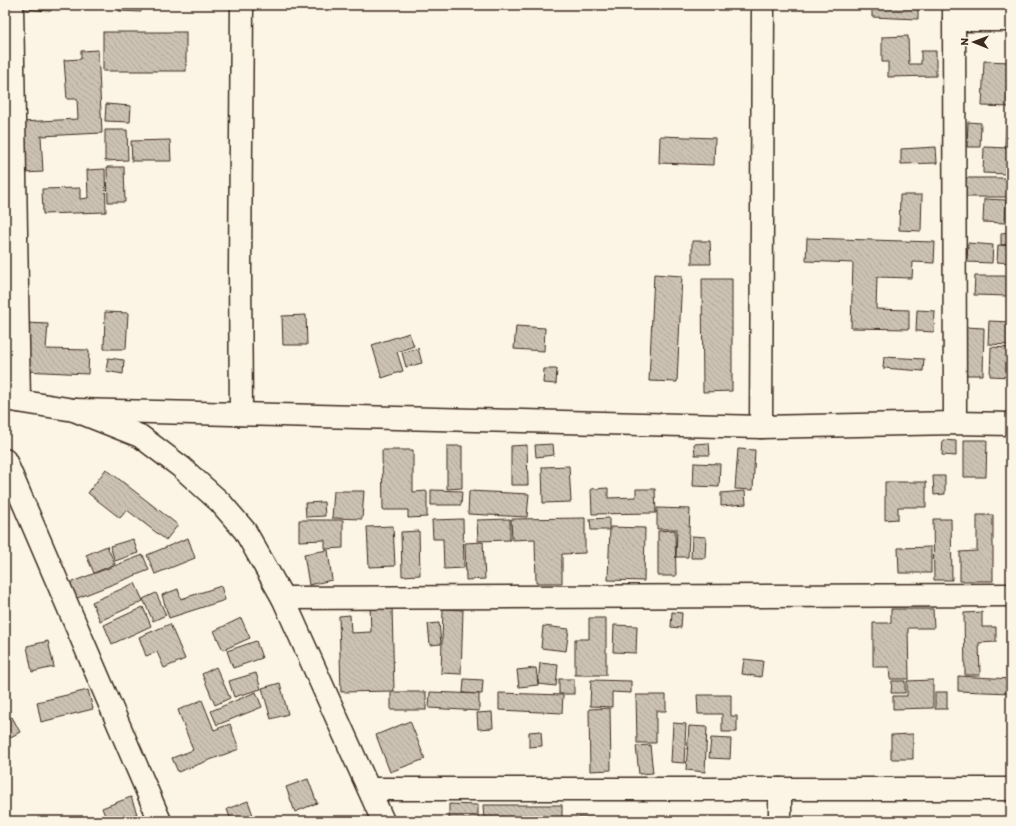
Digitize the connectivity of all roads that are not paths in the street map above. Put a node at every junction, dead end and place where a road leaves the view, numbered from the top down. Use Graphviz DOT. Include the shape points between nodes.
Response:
graph roads {
  1 [pos="242,5"];
  2 [pos="763,5"];
  3 [pos="954,12"];
  4 [pos="10,18"];
  5 [pos="1011,20"];
  6 [pos="10,186"];
  7 [pos="12,400"];
  8 [pos="74,410"];
  9 [pos="241,414"];
  10 [pos="955,423"];
  11 [pos="1011,424"];
  12 [pos="761,427"];
  13 [pos="5,460"];
  14 [pos="1011,594"];
  15 [pos="283,598"];
  16 [pos="369,789"];
  17 [pos="780,789"];
  18 [pos="1011,789"];
  19 [pos="160,821"];
  20 [pos="383,821"];
  21 [pos="780,821"];
  1 -- 9 [label="street"];
  2 -- 12 [label="street"];
  3 -- 5 [label="street"];
  3 -- 10 [label="street"];
  4 -- 6 [label="street"];
  6 -- 7 [label="street"];
  7 -- 8 [label="street"];
  8 -- 9 [label="street"];
  8 -- 15 [label="street" via="140,436 181,467 220,502 245,531"];
  9 -- 12 [label="street"];
  10 -- 11 [label="street"];
  10 -- 12 [label="street"];
  13 -- 19 [label="street"];
  14 -- 15 [label="street"];
  15 -- 16 [label="street"];
  16 -- 17 [label="street"];
  16 -- 20 [label="street"];
  17 -- 18 [label="street"];
  17 -- 21 [label="street"];
}
